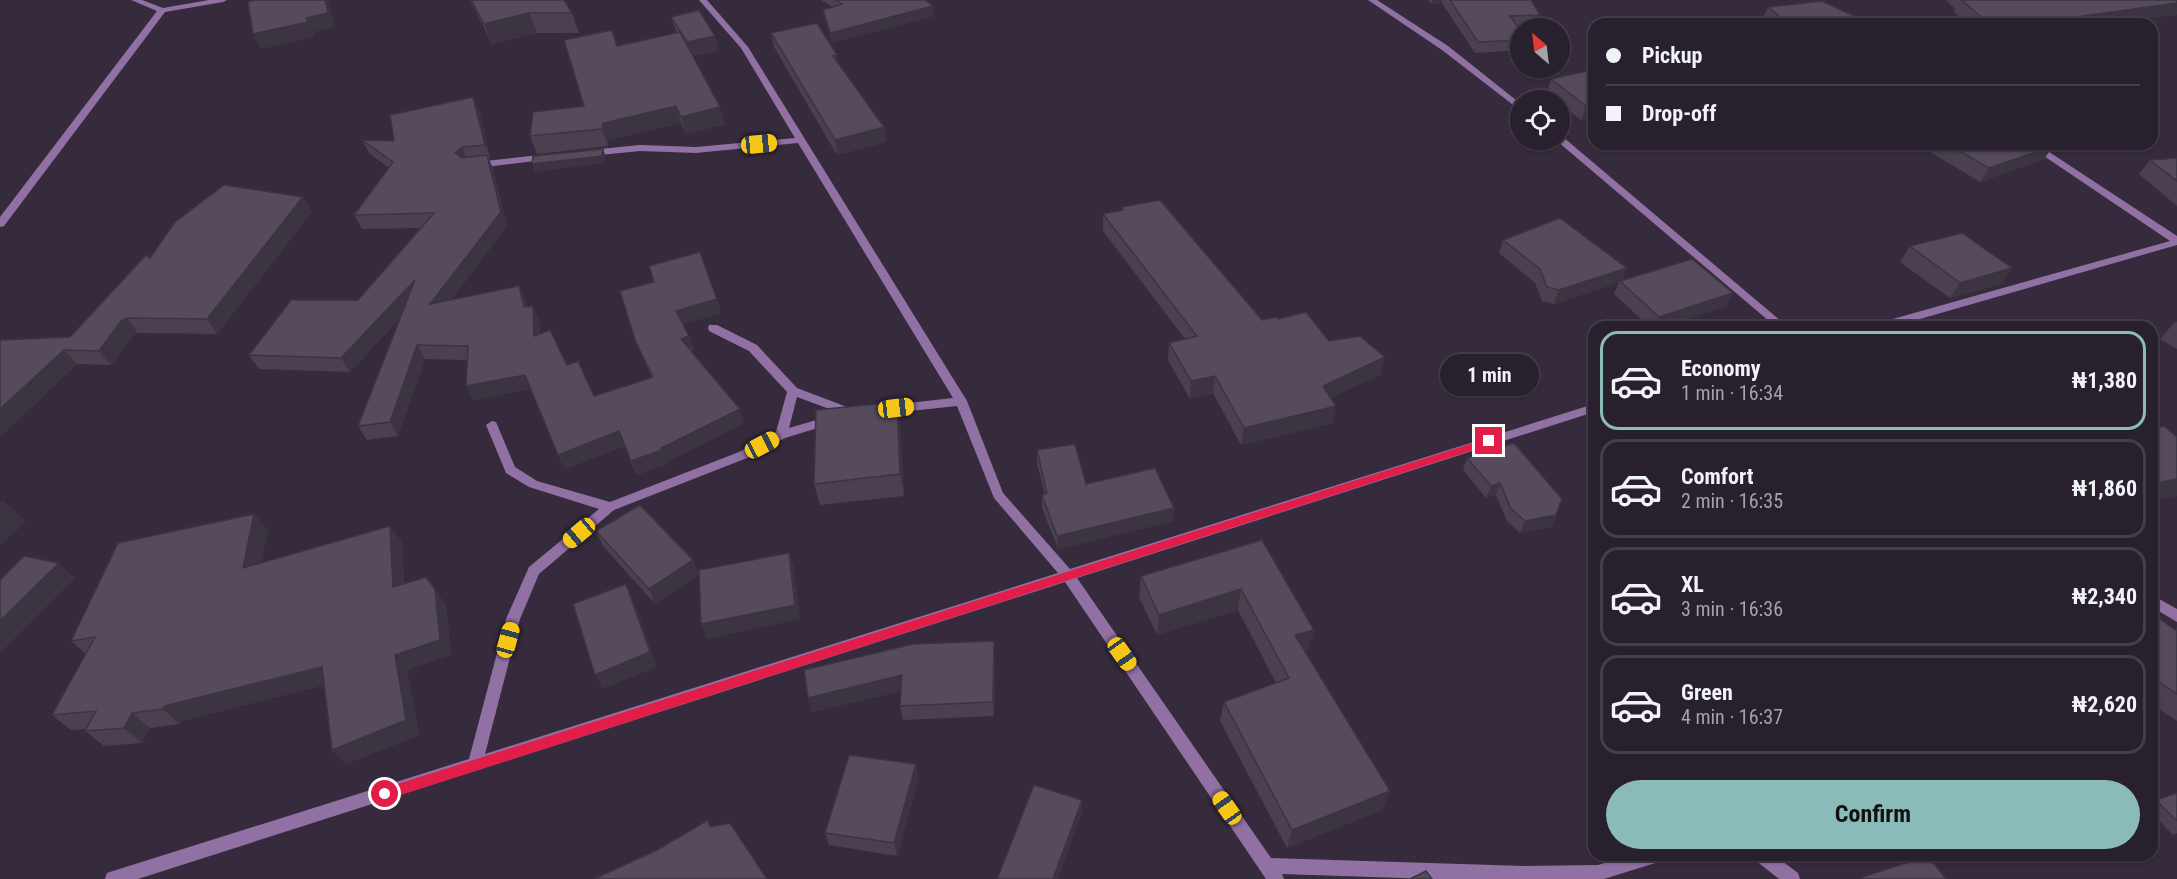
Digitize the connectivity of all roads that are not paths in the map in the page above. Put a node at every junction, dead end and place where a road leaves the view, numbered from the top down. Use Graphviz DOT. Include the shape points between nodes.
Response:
graph roads {
  1 [pos="135,0"];
  2 [pos="223,0"];
  3 [pos="703,0"];
  4 [pos="1372,0"];
  5 [pos="162,10"];
  6 [pos="1510,99"];
  7 [pos="801,140"];
  8 [pos="1570,147"];
  9 [pos="2040,150"];
  10 [pos="583,154"];
  11 [pos="560,156"];
  12 [pos="468,166"];
  13 [pos="0,224"];
  14 [pos="2177,242"];
  15 [pos="1776,321"];
  16 [pos="1900,321"];
  17 [pos="713,328"];
  18 [pos="794,391"];
  19 [pos="961,401"];
  20 [pos="1588,410"];
  21 [pos="863,412"];
  22 [pos="492,425"];
  23 [pos="781,435"];
  24 [pos="610,507"];
  25 [pos="1069,577"];
  26 [pos="2158,604"];
  27 [pos="2177,616"];
  28 [pos="475,765"];
  29 [pos="1639,861"];
  30 [pos="1768,861"];
  31 [pos="1271,873"];
  32 [pos="113,879"];
  33 [pos="1791,879"];
  1 -- 5 [label="street"];
  2 -- 5 [label="street"];
  3 -- 7 [label="street" via="744,47"];
  4 -- 6 [label="street" via="1445,48"];
  5 -- 13 [label="street"];
  7 -- 10 [label="street" via="696,150 640,148"];
  7 -- 19 [label="street"];
  8 -- 15 [label="street"];
  9 -- 14 [label="street"];
  11 -- 12 [label="street"];
  14 -- 16 [label="street"];
  17 -- 18 [label="street" via="753,348"];
  18 -- 21 [label="street"];
  18 -- 23 [label="street"];
  19 -- 21 [label="street"];
  19 -- 25 [label="street" via="998,495"];
  20 -- 25 [label="street"];
  21 -- 23 [label="street"];
  22 -- 24 [label="street" via="510,470 533,484"];
  23 -- 24 [label="street" via="743,455"];
  24 -- 28 [label="street" via="534,572 513,619"];
  25 -- 28 [label="street"];
  25 -- 31 [label="street"];
  26 -- 27 [label="street"];
  28 -- 32 [label="street"];
  29 -- 31 [label="street" via="1598,873"];
  30 -- 33 [label="street"];
}
